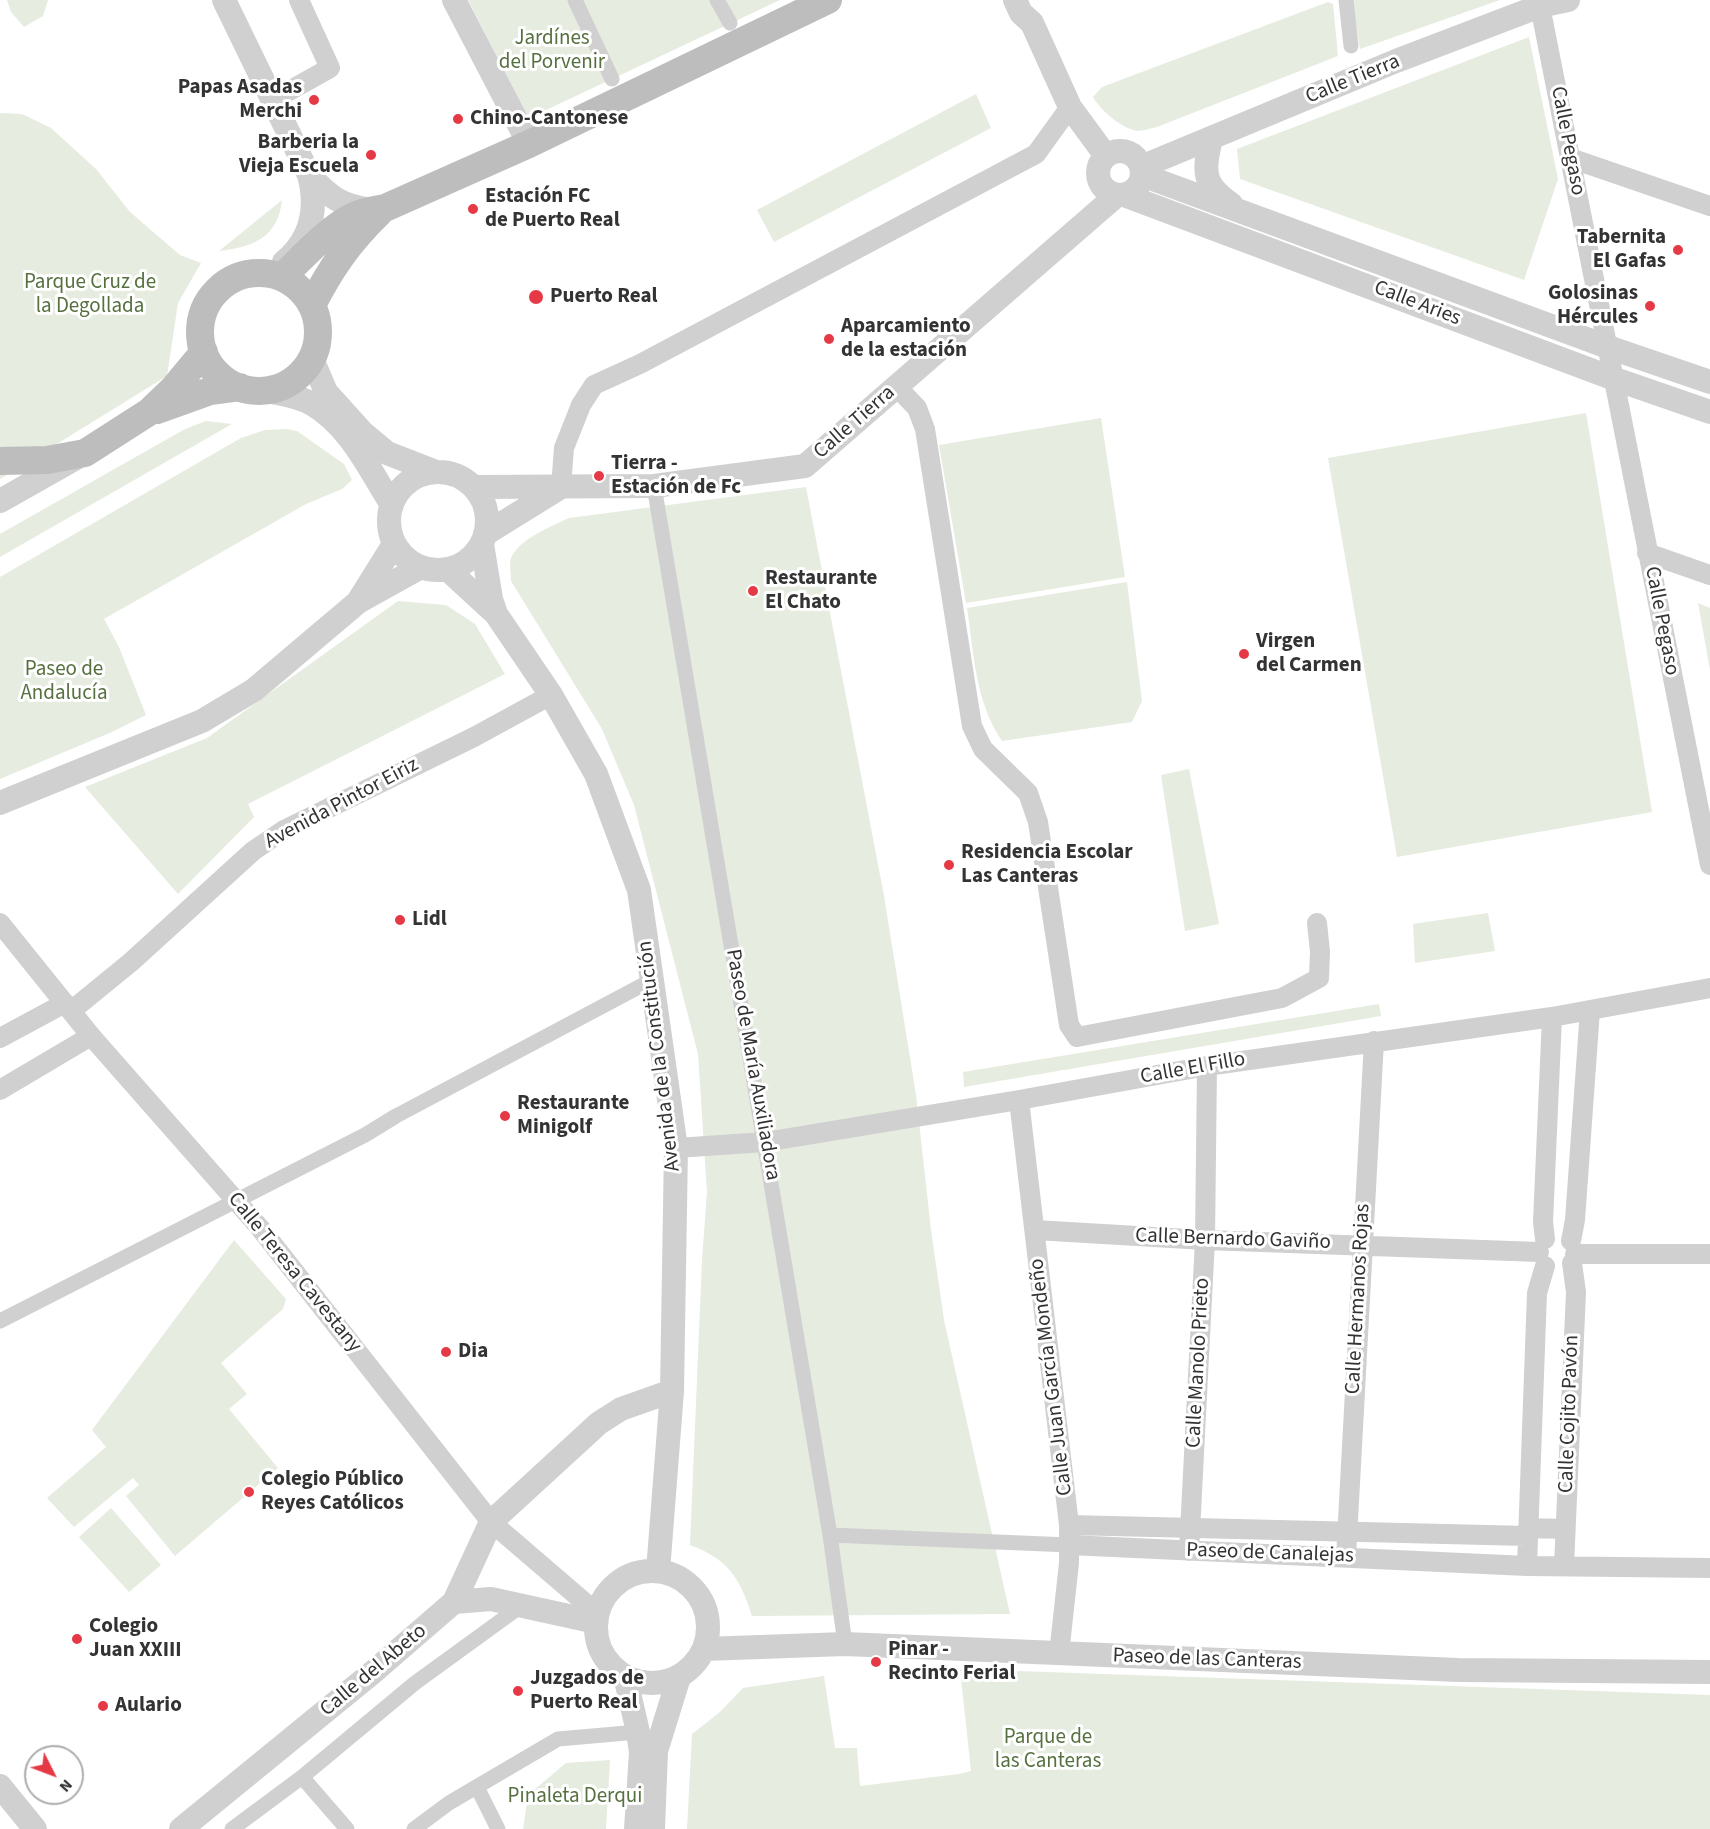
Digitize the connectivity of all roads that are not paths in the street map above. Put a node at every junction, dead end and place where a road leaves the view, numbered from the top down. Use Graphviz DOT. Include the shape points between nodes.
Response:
graph roads {
  1 [pos="224,0"];
  2 [pos="299,0"];
  3 [pos="454,0"];
  4 [pos="575,0"];
  5 [pos="717,0"];
  6 [pos="828,0"];
  7 [pos="1015,0"];
  8 [pos="1346,0"];
  9 [pos="1568,0"];
  10 [pos="1540,6"];
  11 [pos="1031,12"];
  12 [pos="730,23"];
  13 [pos="1351,46"];
  14 [pos="612,79"];
  15 [pos="273,100"];
  16 [pos="1070,107"];
  17 [pos="1211,138"];
  18 [pos="529,144"];
  19 [pos="1106,156"];
  20 [pos="1570,158"];
  21 [pos="1141,171"];
  22 [pos="309,175"];
  23 [pos="1120,195"];
  24 [pos="1710,206"];
  25 [pos="378,209"];
  26 [pos="1240,211"];
  27 [pos="276,276"];
  28 [pos="312,305"];
  29 [pos="1608,346"];
  30 [pos="204,352"];
  31 [pos="312,359"];
  32 [pos="1612,378"];
  33 [pos="1710,382"];
  34 [pos="896,386"];
  35 [pos="251,389"];
  36 [pos="149,412"];
  37 [pos="1710,412"];
  38 [pos="85,453"];
  39 [pos="0,460"];
  40 [pos="436,472"];
  41 [pos="654,486"];
  42 [pos="474,487"];
  43 [pos="561,487"];
  44 [pos="0,501"];
  45 [pos="392,505"];
  46 [pos="483,539"];
  47 [pos="394,544"];
  48 [pos="1647,553"];
  49 [pos="421,567"];
  50 [pos="447,569"];
  51 [pos="1710,575"];
  52 [pos="358,602"];
  53 [pos="496,614"];
  54 [pos="551,695"];
  55 [pos="0,803"];
  56 [pos="1710,865"];
  57 [pos="0,923"];
  58 [pos="1317,923"];
  59 [pos="652,980"];
  60 [pos="1710,988"];
  61 [pos="68,1007"];
  62 [pos="1590,1010"];
  63 [pos="1552,1017"];
  64 [pos="91,1036"];
  65 [pos="0,1038"];
  66 [pos="1374,1041"];
  67 [pos="1207,1066"];
  68 [pos="0,1090"];
  69 [pos="1019,1100"];
  70 [pos="765,1143"];
  71 [pos="676,1148"];
  72 [pos="237,1200"];
  73 [pos="1035,1230"];
  74 [pos="1204,1240"];
  75 [pos="1362,1245"];
  76 [pos="1543,1252"];
  77 [pos="1572,1252"];
  78 [pos="1710,1254"];
  79 [pos="0,1320"];
  80 [pos="672,1391"];
  81 [pos="491,1522"];
  82 [pos="1069,1525"];
  83 [pos="1191,1527"];
  84 [pos="1565,1529"];
  85 [pos="1347,1532"];
  86 [pos="1528,1532"];
  87 [pos="830,1535"];
  88 [pos="1069,1545"];
  89 [pos="1189,1551"];
  90 [pos="1346,1557"];
  91 [pos="1527,1566"];
  92 [pos="1564,1566"];
  93 [pos="1710,1568"];
  94 [pos="658,1570"];
  95 [pos="454,1602"];
  96 [pos="521,1606"];
  97 [pos="597,1617"];
  98 [pos="844,1644"];
  99 [pos="704,1650"];
  100 [pos="1059,1653"];
  101 [pos="1710,1672"];
  102 [pos="625,1676"];
  103 [pos="679,1677"];
  104 [pos="638,1731"];
  105 [pos="302,1777"];
  106 [pos="0,1786"];
  107 [pos="477,1787"];
  108 [pos="35,1829"];
  109 [pos="181,1829"];
  110 [pos="232,1829"];
  111 [pos="346,1829"];
  112 [pos="414,1829"];
  113 [pos="498,1829"];
  114 [pos="636,1829"];
  115 [pos="653,1829"];
  1 -- 15 [label="street"];
  2 -- 15 [label="street" via="330,68"];
  3 -- 18 [label="street"];
  4 -- 14 [label="street"];
  5 -- 12 [label="street"];
  6 -- 18 [label="main road"];
  7 -- 11 [label="street" via="1021,13"];
  8 -- 13 [label="street"];
  9 -- 10 [label="street, Calle Tierra"];
  10 -- 17 [label="street, Calle Tierra"];
  10 -- 20 [label="street, Calle Pegaso"];
  11 -- 16 [label="street"];
  15 -- 22 [label="street"];
  16 -- 19 [label="street"];
  16 -- 43 [label="street" via="1036,154 594,385 581,405 564,448"];
  17 -- 21 [label="street, Calle Tierra"];
  17 -- 26 [label="street" via="1206,172 1210,186"];
  18 -- 25 [label="main road"];
  19 -- 21 [label="street" via="1127,152 1133,155"];
  19 -- 23 [label="street" via="1098,175 1104,188"];
  20 -- 24 [label="street"];
  20 -- 29 [label="street, Calle Pegaso"];
  21 -- 23 [label="street" via="1136,188"];
  21 -- 26 [label="street, Calle Aries"];
  22 -- 25 [label="street" via="348,206"];
  22 -- 27 [label="street" via="315,201 310,223 297,249"];
  23 -- 32 [label="street, Calle Aries"];
  23 -- 34 [label="street, Calle Tierra"];
  25 -- 27 [label="main road" via="350,218"];
  25 -- 28 [label="main road" via="327,276"];
  26 -- 29 [label="street, Calle Aries"];
  27 -- 28 [label="main road" via="303,292"];
  27 -- 30 [label="main road" via="244,275 216,292 202,321"];
  28 -- 31 [label="main road" via="318,332"];
  29 -- 32 [label="street, Calle Pegaso"];
  29 -- 33 [label="street, Calle Aries"];
  30 -- 35 [label="main road" via="228,382"];
  30 -- 36 [label="main road"];
  31 -- 35 [label="main road" via="296,378 274,389"];
  31 -- 40 [label="street" via="326,392 363,434 387,453"];
  32 -- 37 [label="street, Calle Aries"];
  32 -- 48 [label="street, Calle Pegaso"];
  34 -- 41 [label="street, Calle Tierra" via="805,466"];
  34 -- 58 [label="street" via="917,408 925,429 972,726 983,749 1028,793 1038,822 1069,1025 1077,1037 1282,998 1319,978"];
  35 -- 36 [label="main road" via="210,391"];
  35 -- 45 [label="street" via="312,404 343,429"];
  36 -- 38 [label="main road"];
  38 -- 39 [label="main road" via="47,460"];
  38 -- 44 [label="street"];
  40 -- 42 [label="street" via="463,478"];
  40 -- 45 [label="street" via="409,481"];
  41 -- 43 [label="street, Calle Tierra"];
  41 -- 70 [label="street, Paseo de María Auxiliadora"];
  42 -- 43 [label="street, Calle Tierra"];
  42 -- 46 [label="street" via="487,518"];
  43 -- 46 [label="street"];
  45 -- 47 [label="street" via="389,524"];
  46 -- 50 [label="street" via="473,556"];
  46 -- 53 [label="street, Avenida de la Constitución" via="490,599"];
  47 -- 49 [label="street" via="401,554"];
  47 -- 52 [label="street"];
  48 -- 51 [label="street"];
  48 -- 56 [label="street, Calle Pegaso"];
  49 -- 50 [label="street"];
  49 -- 52 [label="street"];
  50 -- 53 [label="street, Avenida de la Constitución"];
  52 -- 55 [label="street" via="254,690 202,721"];
  53 -- 54 [label="street, Avenida de la Constitución"];
  54 -- 59 [label="street, Avenida de la Constitución" via="596,774 639,890"];
  54 -- 61 [label="street, Avenida Pintor Eiriz" via="284,830 253,852 138,956"];
  57 -- 61 [label="street, Calle Teresa Cavestany"];
  59 -- 71 [label="street, Avenida de la Constitución"];
  59 -- 72 [label="street"];
  60 -- 62 [label="street, Calle El Fillo"];
  61 -- 64 [label="street, Calle Teresa Cavestany"];
  61 -- 65 [label="street, Avenida Pintor Eiriz"];
  62 -- 63 [label="street, Calle El Fillo"];
  62 -- 77 [label="street, Calle Cojito Pavón"];
  63 -- 66 [label="street, Calle El Fillo"];
  63 -- 76 [label="street, Calle Cojito Pavón"];
  64 -- 68 [label="street"];
  64 -- 72 [label="street, Calle Teresa Cavestany"];
  66 -- 67 [label="street, Calle El Fillo"];
  66 -- 75 [label="street, Calle Hermanos Rojas"];
  67 -- 69 [label="street, Calle El Fillo"];
  67 -- 74 [label="street, Calle Manolo Prieto"];
  69 -- 70 [label="street, Calle El Fillo"];
  69 -- 73 [label="street, Calle Juan García Mondeño"];
  70 -- 71 [label="street, Calle El Fillo"];
  70 -- 87 [label="street, Paseo de María Auxiliadora"];
  71 -- 80 [label="street, Avenida de la Constitución"];
  72 -- 79 [label="street"];
  72 -- 81 [label="street, Calle Teresa Cavestany"];
  73 -- 74 [label="street, Calle Bernardo Gaviño"];
  73 -- 82 [label="street, Calle Juan García Mondeño"];
  74 -- 75 [label="street, Calle Bernardo Gaviño"];
  74 -- 83 [label="street, Calle Manolo Prieto"];
  75 -- 76 [label="street, Calle Bernardo Gaviño"];
  75 -- 85 [label="street, Calle Hermanos Rojas"];
  76 -- 77 [label="street" via="1549,1236 1561,1235"];
  76 -- 77 [label="street" via="1550,1270 1562,1270"];
  76 -- 86 [label="street, Calle Cojito Pavón" via="1537,1293"];
  77 -- 78 [label="street"];
  77 -- 84 [label="street, Calle Cojito Pavón" via="1576,1292"];
  80 -- 81 [label="street" via="621,1409 599,1423"];
  80 -- 94 [label="street, Avenida de la Constitución"];
  81 -- 95 [label="street"];
  81 -- 97 [label="street, Calle Teresa Cavestany"];
  82 -- 83 [label="street"];
  82 -- 88 [label="street, Calle Juan García Mondeño"];
  83 -- 85 [label="street"];
  83 -- 89 [label="street, Calle Manolo Prieto"];
  84 -- 86 [label="street"];
  84 -- 92 [label="street, Calle Cojito Pavón"];
  85 -- 86 [label="street"];
  85 -- 90 [label="street, Calle Hermanos Rojas"];
  86 -- 91 [label="street, Calle Cojito Pavón"];
  87 -- 88 [label="street, Paseo de Canalejas"];
  87 -- 98 [label="street, Paseo de María Auxiliadora"];
  88 -- 89 [label="street, Paseo de Canalejas"];
  88 -- 100 [label="street, Calle Juan García Mondeño"];
  89 -- 90 [label="street, Paseo de Canalejas"];
  90 -- 91 [label="street, Paseo de Canalejas"];
  91 -- 92 [label="street, Paseo de Canalejas"];
  92 -- 93 [label="street, Paseo de Canalejas"];
  94 -- 97 [label="street" via="642,1571 620,1581 604,1598"];
  94 -- 99 [label="street" via="675,1575 701,1598 708,1615"];
  95 -- 96 [label="street" via="490,1599"];
  95 -- 109 [label="street, Calle del Abeto"];
  96 -- 97 [label="street"];
  96 -- 105 [label="street" via="415,1683"];
  97 -- 102 [label="street" via="602,1653"];
  98 -- 99 [label="street, Paseo de las Canteras"];
  98 -- 100 [label="street, Paseo de las Canteras"];
  99 -- 103 [label="street"];
  100 -- 101 [label="street, Paseo de las Canteras" via="1458,1670"];
  102 -- 103 [label="street" via="642,1683 661,1683"];
  102 -- 104 [label="street"];
  103 -- 115 [label="street" via="656,1751"];
  104 -- 107 [label="street" via="558,1739"];
  104 -- 114 [label="street" via="641,1752"];
  105 -- 110 [label="street"];
  105 -- 111 [label="street"];
  106 -- 108 [label="street"];
  107 -- 112 [label="street"];
  107 -- 113 [label="street"];
}
